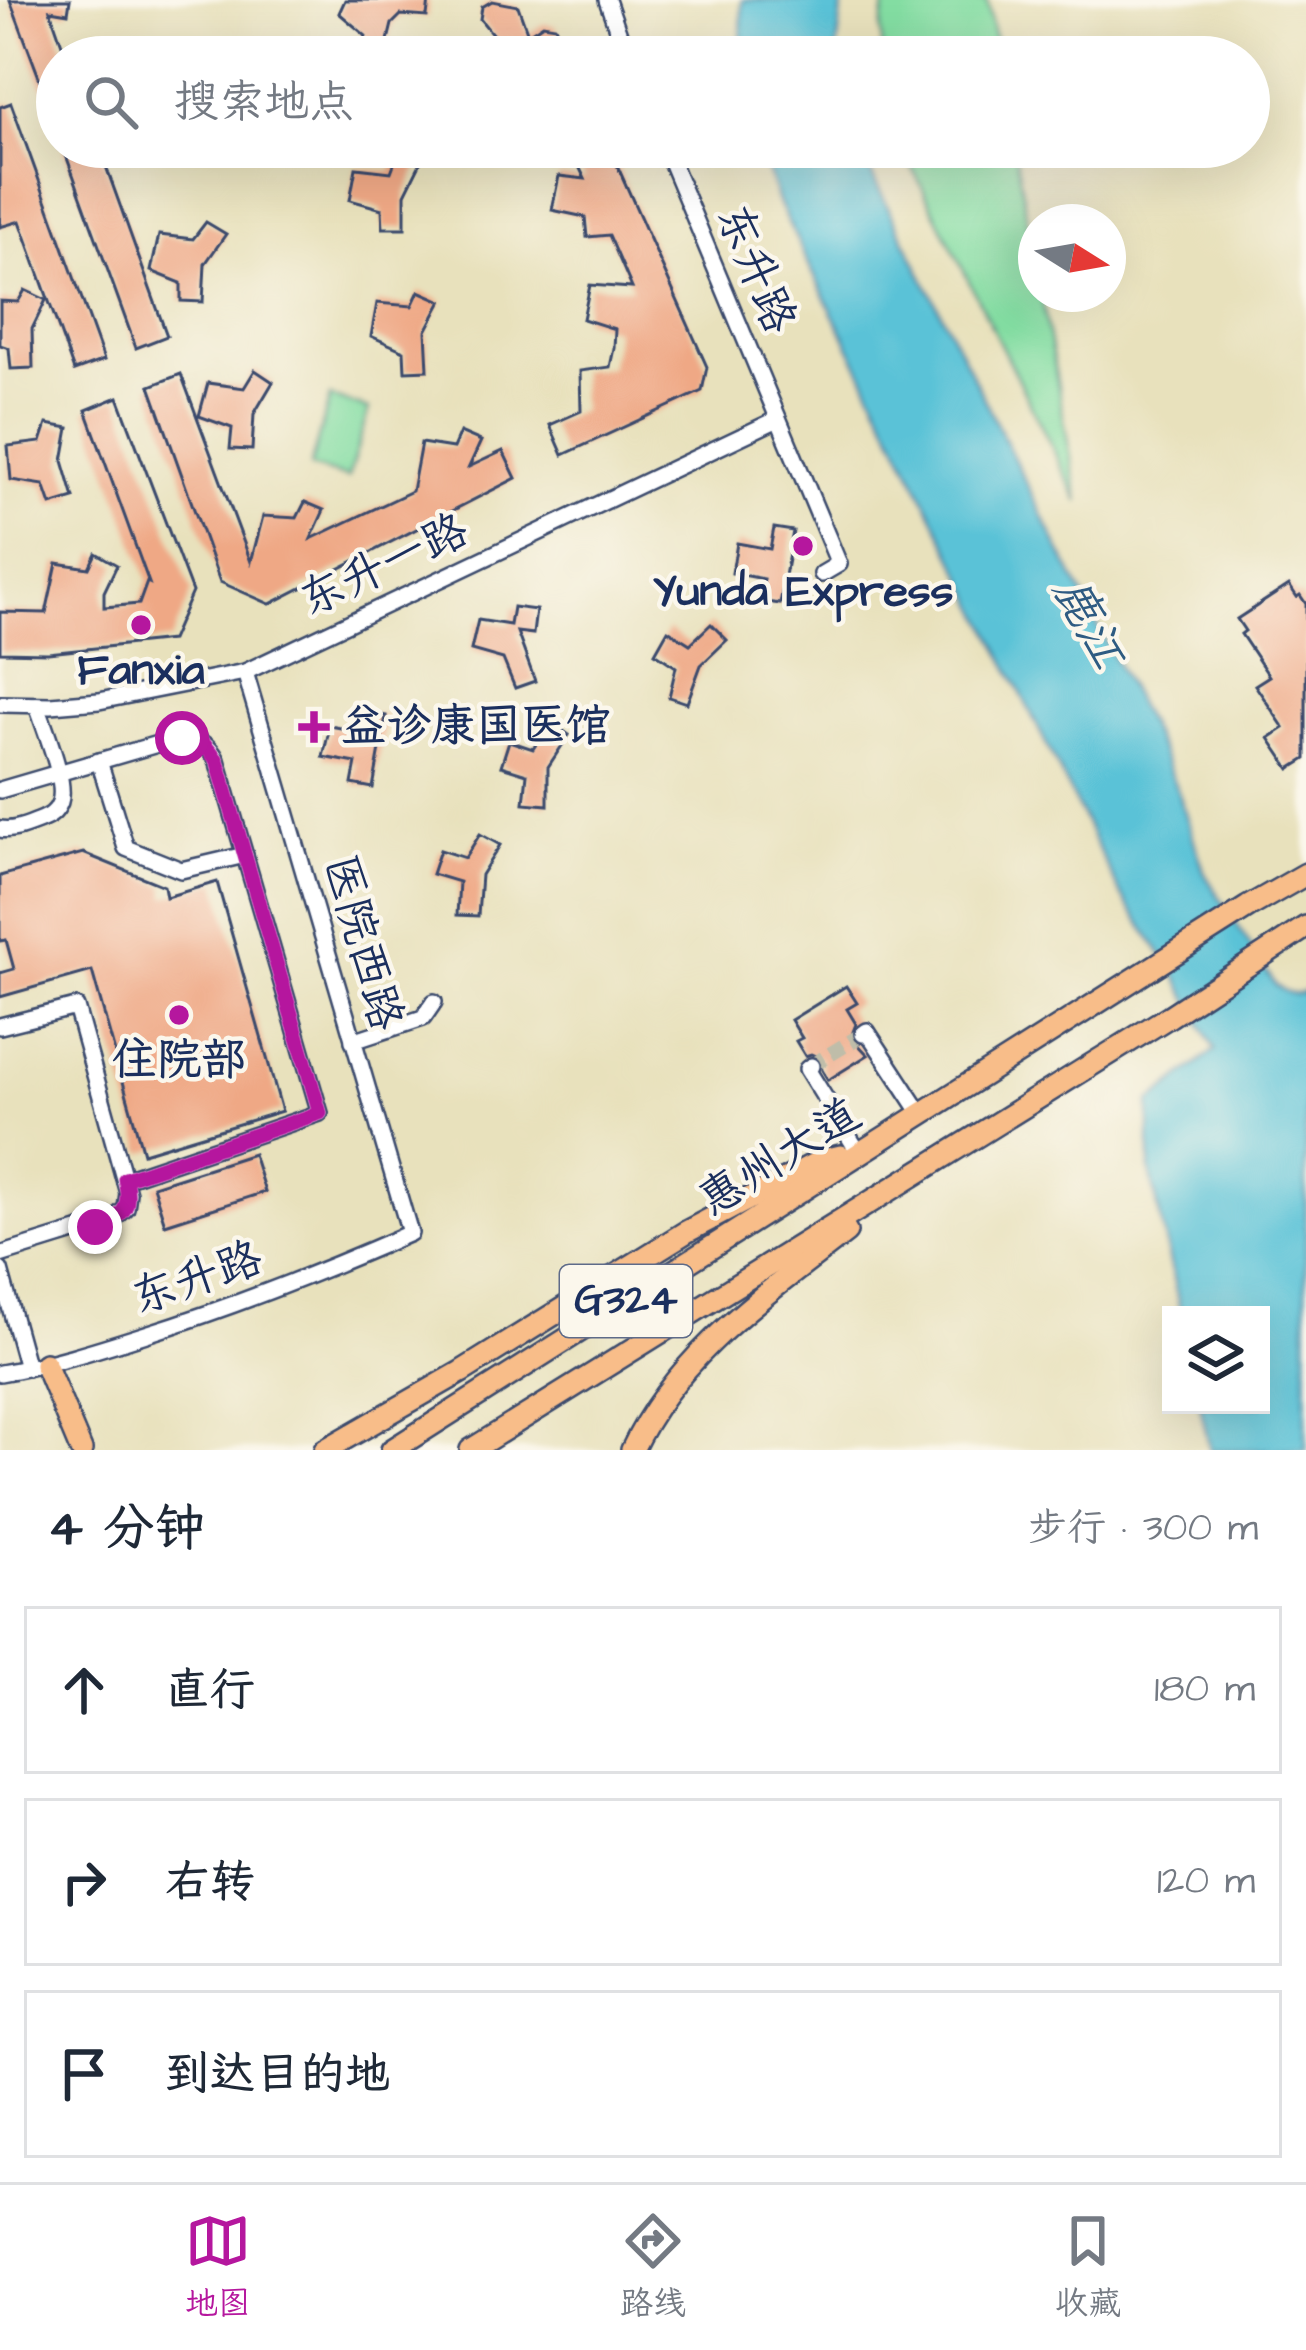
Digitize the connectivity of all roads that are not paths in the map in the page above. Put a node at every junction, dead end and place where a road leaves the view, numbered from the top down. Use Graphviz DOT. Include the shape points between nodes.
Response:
graph roads {
  1 [pos="607,0"];
  2 [pos="620,36"];
  3 [pos="674,168"];
  4 [pos="778,419"];
  5 [pos="822,574"];
  6 [pos="245,672"];
  7 [pos="0,704"];
  8 [pos="37,706"];
  9 [pos="99,761"];
  10 [pos="57,773"];
  11 [pos="0,790"];
  12 [pos="0,829"];
  13 [pos="245,855"];
  14 [pos="1306,874"];
  15 [pos="1306,927"];
  16 [pos="434,1001"];
  17 [pos="0,1026"];
  18 [pos="862,1034"];
  19 [pos="353,1041"];
  20 [pos="811,1066"];
  21 [pos="922,1114"];
  22 [pos="860,1153"];
  23 [pos="125,1179"];
  24 [pos="896,1187"];
  25 [pos="410,1233"];
  26 [pos="0,1255"];
  27 [pos="0,1270"];
  28 [pos="36,1366"];
  29 [pos="0,1373"];
  30 [pos="81,1450"];
  31 [pos="325,1450"];
  32 [pos="392,1450"];
  33 [pos="471,1450"];
  34 [pos="632,1450"];
  1 -- 2 [label="street"];
  3 -- 4 [label="street, 东升路"];
  4 -- 5 [label="street, 东升路" via="839,564"];
  4 -- 6 [label="street, 东升一路"];
  6 -- 8 [label="street, 东升一路"];
  6 -- 19 [label="street, 医院西路"];
  7 -- 8 [label="street, 东升一路"];
  8 -- 10 [label="street"];
  9 -- 10 [label="street"];
  9 -- 13 [label="street" via="126,848 181,869"];
  9 -- 13 [label="street" via="178,738 203,743 217,760"];
  10 -- 11 [label="street"];
  10 -- 12 [label="street" via="62,795 53,814"];
  13 -- 23 [label="street" via="320,1113"];
  14 -- 21 [label="highway, 惠州大道 / G324"];
  15 -- 24 [label="highway, 惠州大道 / G324"];
  16 -- 19 [label="street" via="423,1018"];
  17 -- 23 [label="street" via="76,1007"];
  18 -- 21 [label="street" via="868,1031"];
  19 -- 25 [label="street, 医院西路"];
  20 -- 22 [label="street"];
  21 -- 22 [label="highway, 惠州大道 / G324"];
  22 -- 31 [label="highway" via="820,1161 686,1232"];
  22 -- 32 [label="highway, 惠州大道 / G324"];
  23 -- 26 [label="street" via="127,1204 116,1218"];
  24 -- 33 [label="highway, 惠州大道 / G324"];
  24 -- 34 [label="highway" via="712,1340 659,1400"];
  25 -- 28 [label="street, 东升路" via="275,1291"];
  27 -- 28 [label="street"];
  28 -- 29 [label="street, 东升路"];
  28 -- 30 [label="highway"];
}
